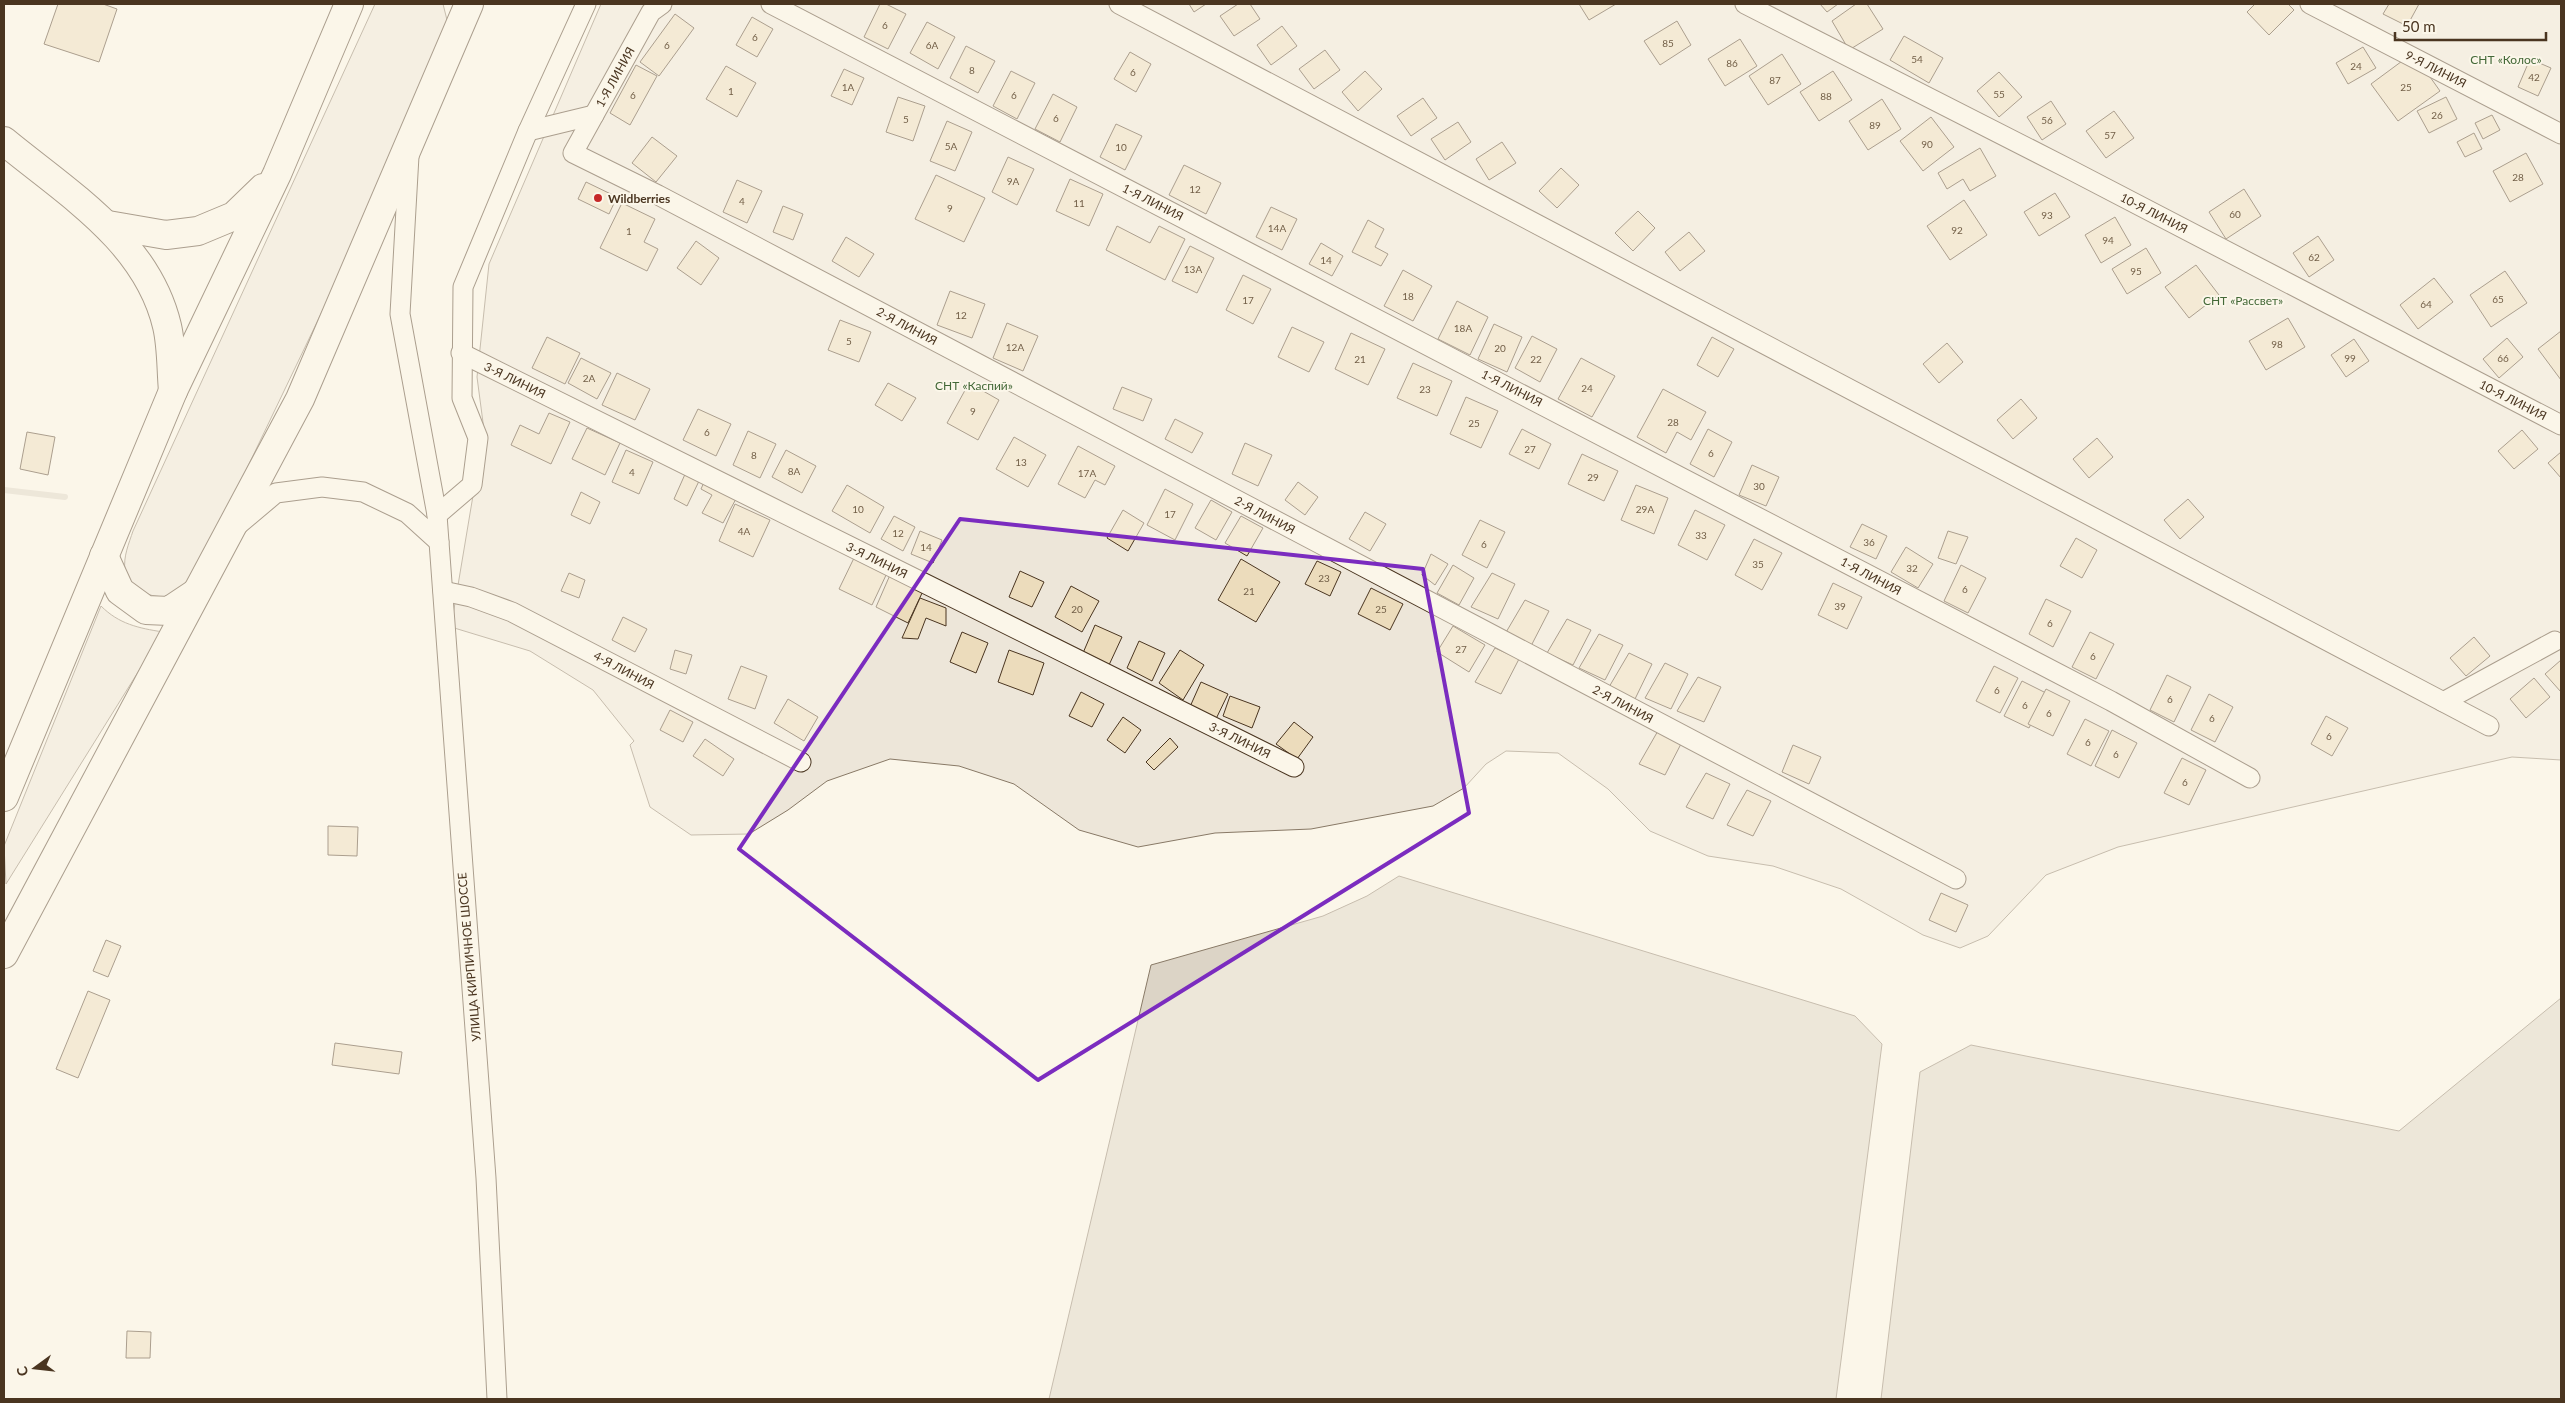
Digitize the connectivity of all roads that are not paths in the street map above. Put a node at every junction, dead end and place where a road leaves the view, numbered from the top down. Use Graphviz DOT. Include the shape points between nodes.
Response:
graph roads {
  1 [pos="349,4"];
  2 [pos="451,4"];
  3 [pos="469,4"];
  4 [pos="586,4"];
  5 [pos="662,4"];
  6 [pos="771,4"];
  7 [pos="1119,4"];
  8 [pos="1745,4"];
  9 [pos="2310,4"];
  10 [pos="456,32"];
  11 [pos="594,115"];
  12 [pos="528,130"];
  13 [pos="2561,134"];
  14 [pos="4,141"];
  15 [pos="410,141"];
  16 [pos="573,153"];
  17 [pos="277,174"];
  18 [pos="108,225"];
  19 [pos="460,353"];
  20 [pos="174,391"];
  21 [pos="2561,425"];
  22 [pos="437,515"];
  23 [pos="229,532"];
  24 [pos="439,542"];
  25 [pos="104,556"];
  26 [pos="443,590"];
  27 [pos="197,592"];
  28 [pos="2555,641"];
  29 [pos="2443,702"];
  30 [pos="2489,726"];
  31 [pos="801,762"];
  32 [pos="1294,767"];
  33 [pos="2250,778"];
  34 [pos="4,797"];
  35 [pos="1956,879"];
  36 [pos="4,954"];
  37 [pos="497,1399"];
  1 -- 17 [label="main road"];
  2 -- 10 [label="main road"];
  3 -- 10 [label="main road"];
  4 -- 12 [label="street"];
  5 -- 11 [label="street, 1-Я ЛИНИЯ" via="651,12"];
  6 -- 33 [label="street, 1-Я ЛИНИЯ" via="2102,696"];
  7 -- 29 [label="street"];
  8 -- 21 [label="street, 10-Я ЛИНИЯ"];
  9 -- 13 [label="street, 9-Я ЛИНИЯ"];
  10 -- 15 [label="main road"];
  11 -- 12 [label="street"];
  11 -- 16 [label="street, 1-Я ЛИНИЯ"];
  12 -- 19 [label="street" via="463,288"];
  14 -- 18 [label="main road"];
  15 -- 22 [label="street, УЛИЦА КИРПИЧНОЕ ШОССЕ" via="400,314"];
  15 -- 23 [label="main road" via="300,399"];
  16 -- 35 [label="street, 2-Я ЛИНИЯ" via="676,204"];
  17 -- 18 [label="main road" via="234,216 198,231 166,235"];
  17 -- 20 [label="main road"];
  18 -- 20 [label="main road" via="154,285 168,327"];
  19 -- 22 [label="street" via="462,398 478,438 472,485"];
  19 -- 32 [label="street, 3-Я ЛИНИЯ"];
  20 -- 25 [label="main road"];
  22 -- 24 [label="street, УЛИЦА КИРПИЧНОЕ ШОССЕ"];
  23 -- 24 [label="street" via="276,493 322,487 363,492 407,513"];
  23 -- 27 [label="main road"];
  24 -- 26 [label="street, УЛИЦА КИРПИЧНОЕ ШОССЕ"];
  25 -- 27 [label="main road" via="120,591 146,610 169,611"];
  25 -- 34 [label="main road"];
  26 -- 31 [label="street, 4-Я ЛИНИЯ" via="512,612"];
  26 -- 37 [label="street, УЛИЦА КИРПИЧНОЕ ШОССЕ" via="486,1178"];
  27 -- 36 [label="main road"];
  28 -- 29 [label="street"];
  29 -- 30 [label="street"];
}
